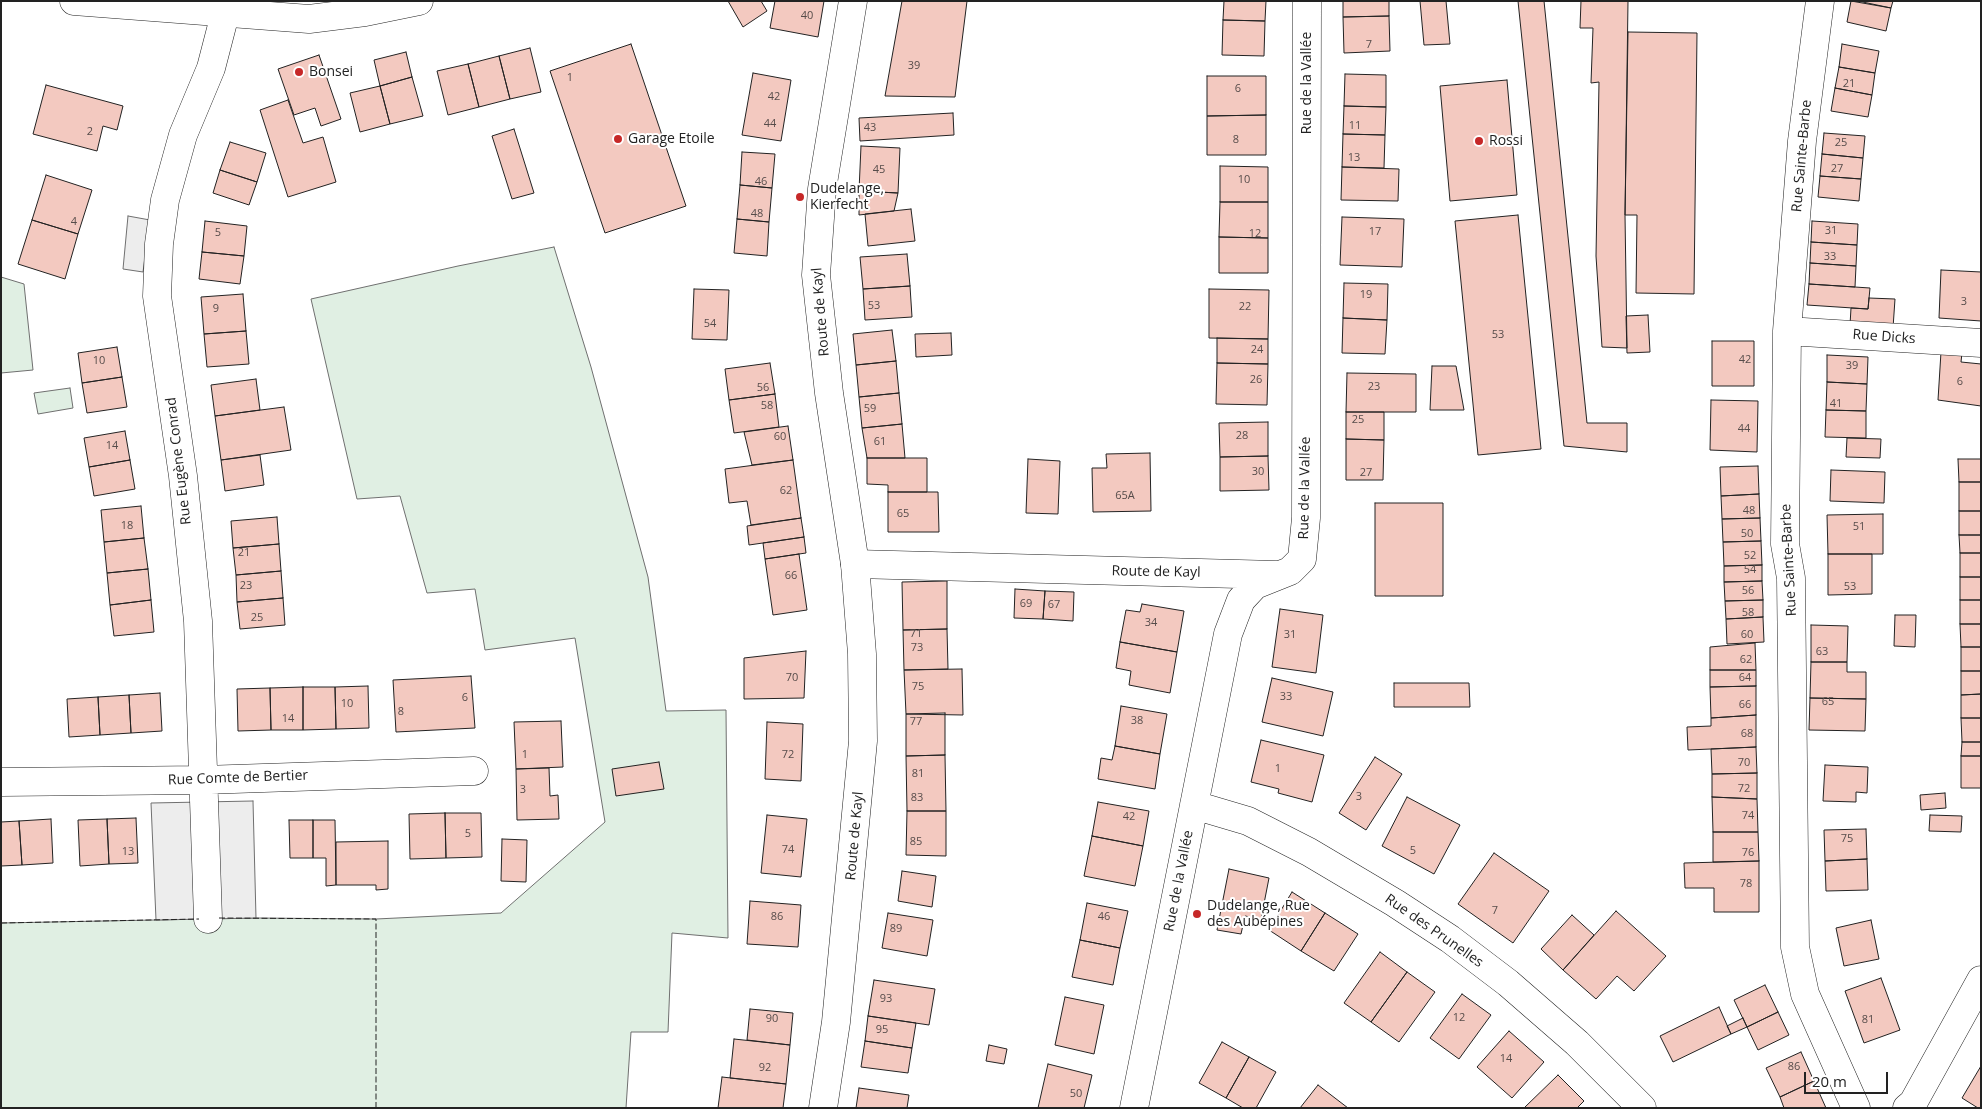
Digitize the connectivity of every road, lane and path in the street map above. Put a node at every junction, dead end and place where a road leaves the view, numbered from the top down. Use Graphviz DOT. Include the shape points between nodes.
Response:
graph roads {
  1 [pos="74,1"];
  2 [pos="419,1"];
  3 [pos="853,1"];
  4 [pos="1307,1"];
  5 [pos="1820,1"];
  6 [pos="225,14"];
  7 [pos="1787,331"];
  8 [pos="1981,343"];
  9 [pos="855,564"];
  10 [pos="1277,575"];
  11 [pos="474,771"];
  12 [pos="203,780"];
  13 [pos="1,782"];
  14 [pos="1194,805"];
  15 [pos="208,919"];
  16 [pos="1981,980"];
  17 [pos="823,1108"];
  18 [pos="1134,1108"];
  19 [pos="1642,1108"];
  20 [pos="1856,1108"];
  21 [pos="1907,1108"];
  1 -- 6 [label="street"];
  2 -- 6 [label="street" via="309,19"];
  3 -- 9 [label="street, Route de Kayl" via="822,189 816,275 829,393"];
  4 -- 10 [label="street, Rue de la Vallée" via="1306,518 1302,559 1290,571"];
  5 -- 7 [label="street, Rue Sainte-Barbe" via="1802,141"];
  6 -- 12 [label="street, Rue Eugène Conrad" via="211,68 182,134 165,200 157,296 183,476 198,621"];
  7 -- 8 [label="street, Rue Dicks"];
  7 -- 20 [label="street, Rue Sainte-Barbe" via="1786,544 1791,578 1795,947 1805,994"];
  9 -- 10 [label="street, Route de Kayl"];
  9 -- 17 [label="street, Route de Kayl" via="862,654 863,741 836,1022"];
  10 -- 14 [label="street, Rue de la Vallée" via="1255,585 1242,600 1228,634"];
  11 -- 12 [label="street, Rue Comte de Bertier"];
  12 -- 13 [label="street, Rue Comte de Bertier"];
  12 -- 15 [label="street, Rue Eugène Conrad"];
  14 -- 18 [label="street, Rue de la Vallée"];
  14 -- 19 [label="street, Rue des Prunelles" via="1248,821 1310,852 1450,939 1578,1043"];
  16 -- 21 [label="street"];
}
